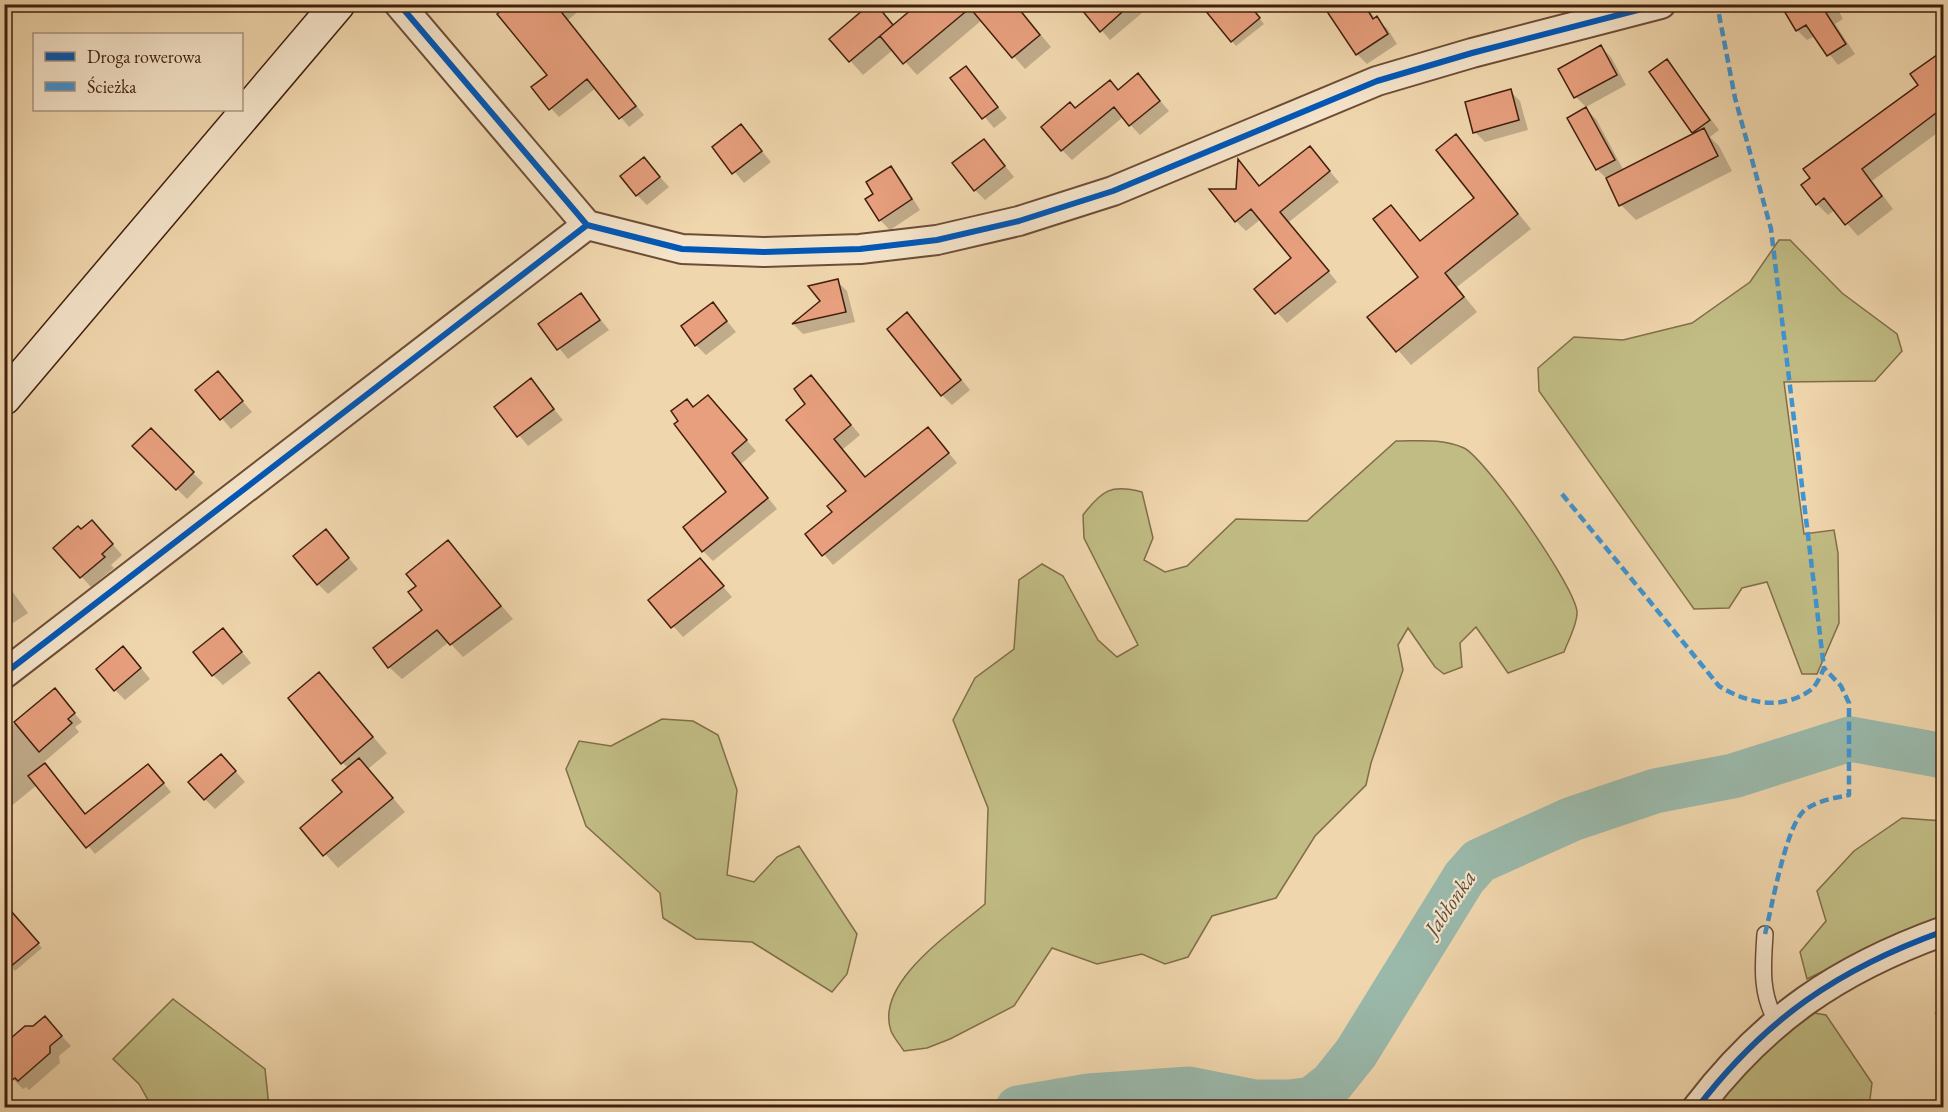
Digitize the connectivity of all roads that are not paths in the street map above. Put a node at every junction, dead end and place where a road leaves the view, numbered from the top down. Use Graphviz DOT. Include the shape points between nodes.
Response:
graph roads {
  1 [pos="338,4"];
  2 [pos="399,4"];
  3 [pos="1661,4"];
  4 [pos="587,225"];
  5 [pos="4,398"];
  6 [pos="4,674"];
  7 [pos="1944,931"];
  8 [pos="1765,934"];
  9 [pos="1776,1021"];
  10 [pos="1697,1107"];
  1 -- 5 [label="main road"];
  2 -- 4 [label="street"];
  3 -- 4 [label="street" via="1377,81 1113,191 1019,221 937,240 860,249 693,250"];
  4 -- 6 [label="street"];
  7 -- 9 [label="street" via="1865,963"];
  8 -- 9 [label="lane" via="1762,988"];
  9 -- 10 [label="street"];
}
